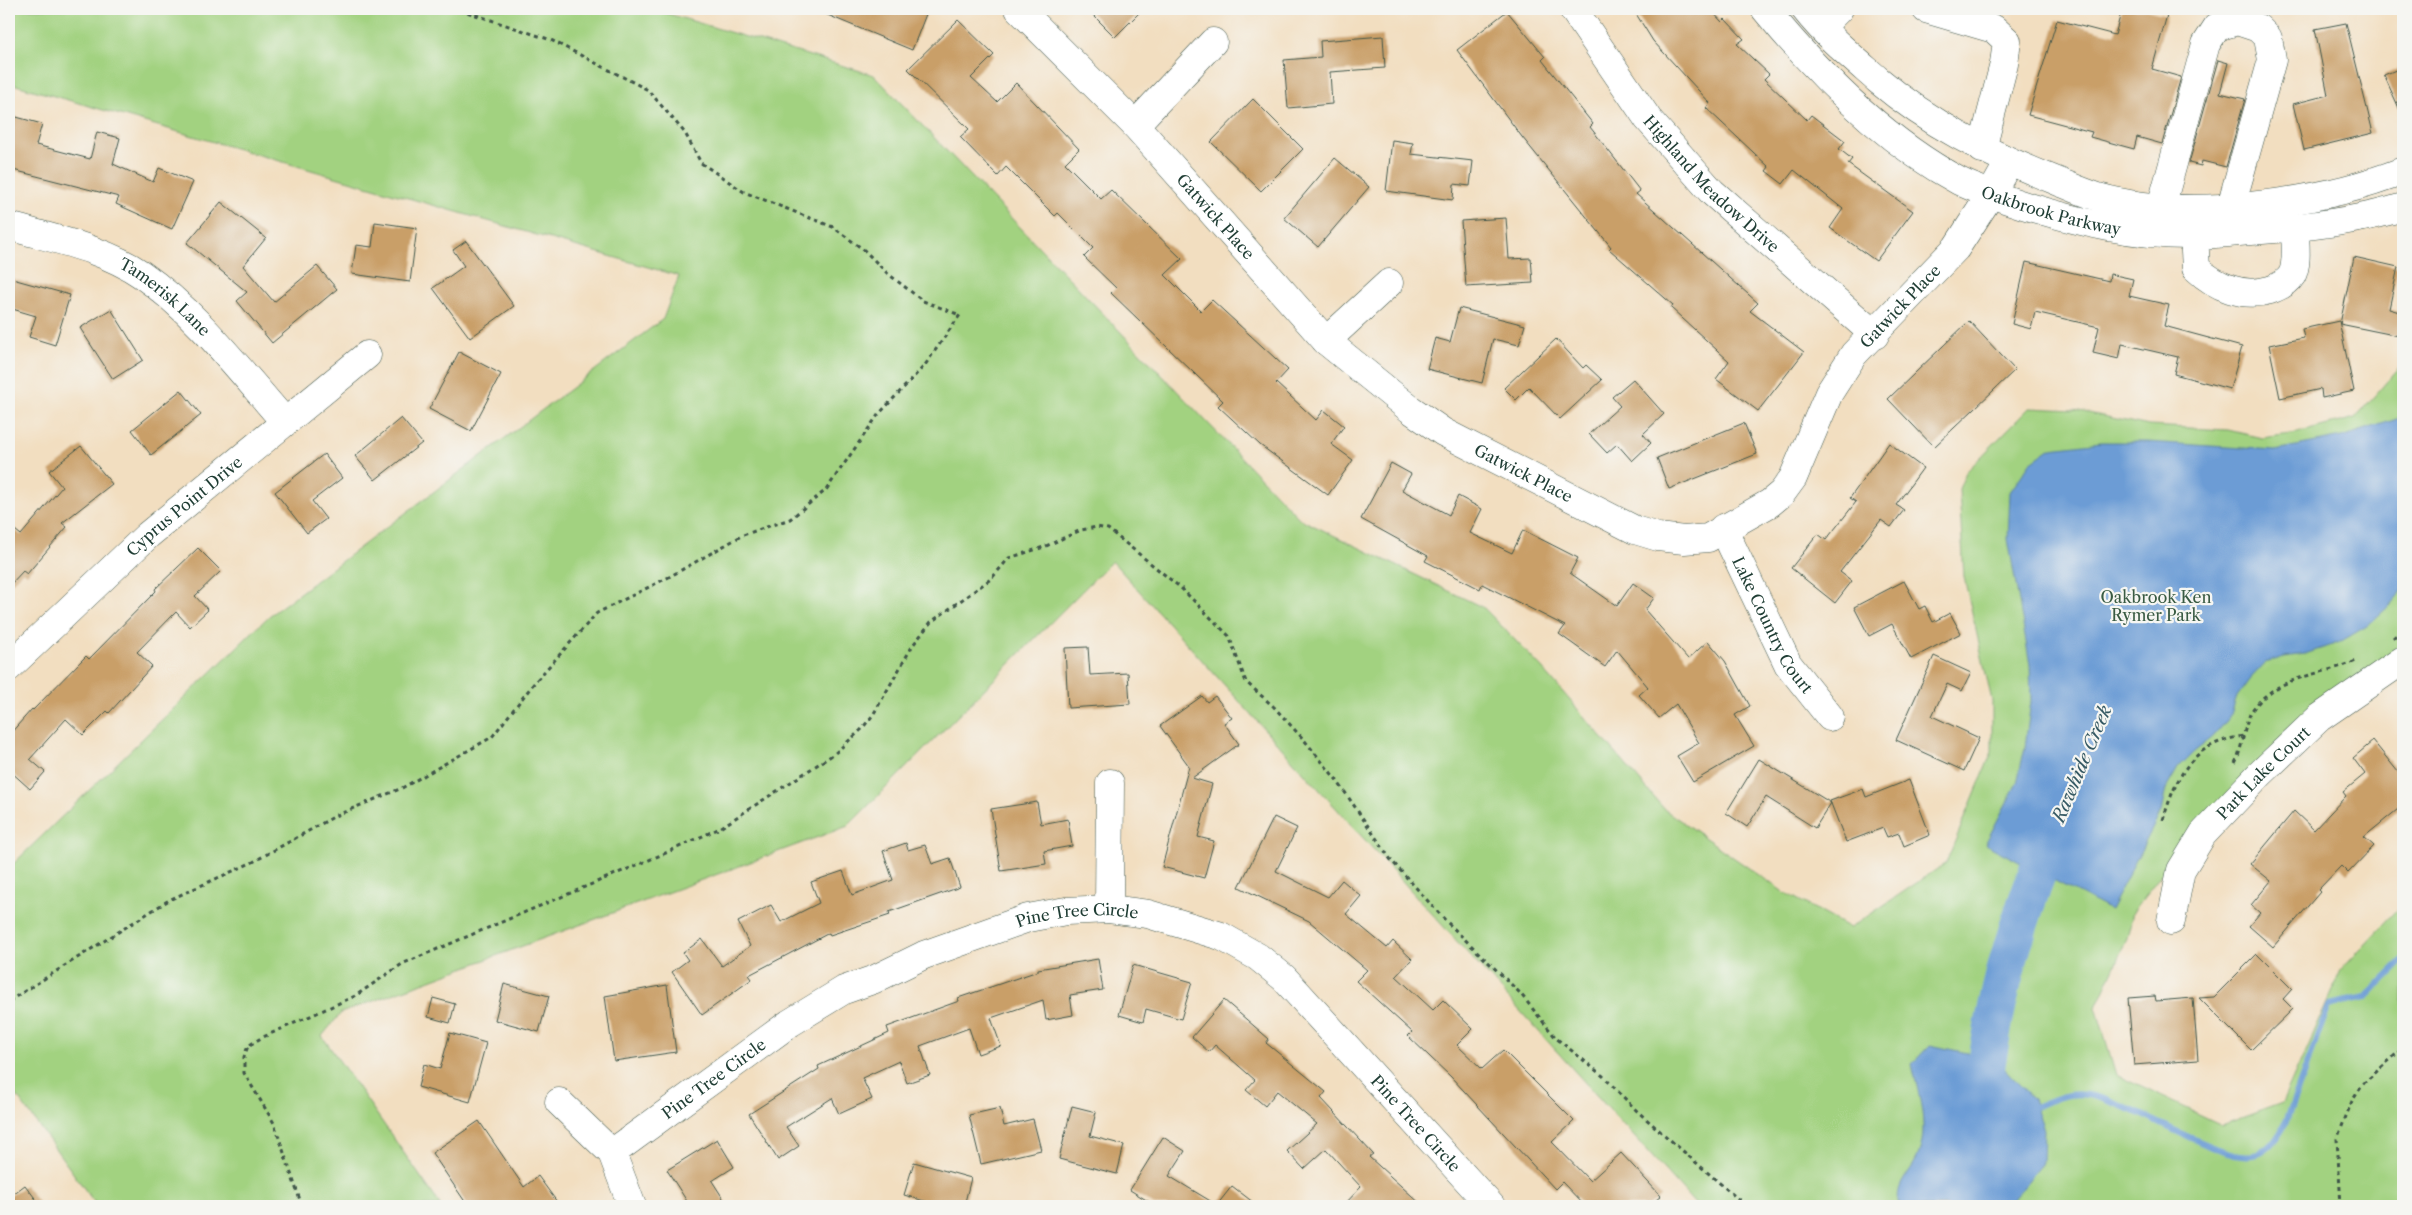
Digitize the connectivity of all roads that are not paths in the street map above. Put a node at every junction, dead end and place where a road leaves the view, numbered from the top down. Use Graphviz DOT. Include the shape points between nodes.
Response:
graph roads {
  1 [pos="1019,9"];
  2 [pos="1573,9"];
  3 [pos="1765,9"];
  4 [pos="1926,9"];
  5 [pos="1822,15"];
  6 [pos="1213,42"];
  7 [pos="1135,125"];
  8 [pos="1982,149"];
  9 [pos="2009,162"];
  10 [pos="2403,171"];
  11 [pos="1991,194"];
  12 [pos="2231,206"];
  13 [pos="2161,207"];
  14 [pos="2403,207"];
  15 [pos="9,226"];
  16 [pos="2295,229"];
  17 [pos="2194,235"];
  18 [pos="1389,283"];
  19 [pos="1875,335"];
  20 [pos="1326,341"];
  21 [pos="368,355"];
  22 [pos="284,422"];
  23 [pos="1723,528"];
  24 [pos="2397,650"];
  25 [pos="9,667"];
  26 [pos="1830,717"];
  27 [pos="1110,783"];
  28 [pos="1109,908"];
  29 [pos="2172,920"];
  30 [pos="559,1102"];
  31 [pos="612,1153"];
  32 [pos="632,1206"];
  33 [pos="1491,1206"];
  1 -- 7 [label="street, Gatwick Place"];
  2 -- 19 [label="street, Highland Meadow Drive" via="1634,101 1712,192"];
  3 -- 11 [label="street, Oakbrook Parkway" via="1802,55 1874,122 1960,181"];
  4 -- 8 [label="street" via="1994,29 2007,41"];
  5 -- 8 [label="street, Oakbrook Parkway" via="1840,47 1907,104"];
  6 -- 7 [label="street"];
  7 -- 20 [label="street, Gatwick Place"];
  8 -- 9 [label="street, Oakbrook Parkway"];
  9 -- 11 [label="street, Gatwick Place"];
  9 -- 13 [label="street, Oakbrook Parkway" via="2098,197"];
  10 -- 12 [label="street, Oakbrook Parkway" via="2339,192"];
  11 -- 17 [label="street, Oakbrook Parkway" via="2096,225 2148,233"];
  11 -- 19 [label="street, Gatwick Place" via="1956,248"];
  12 -- 13 [label="street, Oakbrook Parkway"];
  12 -- 13 [label="street" via="2272,60 2268,38 2258,28 2237,21 2218,27 2206,44"];
  14 -- 16 [label="street, Oakbrook Parkway"];
  15 -- 22 [label="street, Tamerisk Lane" via="98,252 140,273 179,305"];
  16 -- 17 [label="street, Oakbrook Parkway"];
  16 -- 17 [label="street" via="2291,276 2278,287 2252,294 2222,286 2206,278 2196,268"];
  18 -- 20 [label="street"];
  19 -- 23 [label="street, Gatwick Place" via="1854,354 1829,393 1793,478 1782,493 1770,504"];
  20 -- 23 [label="street, Gatwick Place" via="1381,387 1443,432 1635,530 1684,540 1708,538"];
  21 -- 22 [label="street, Cyprus Point Drive"];
  22 -- 25 [label="street, Cyprus Point Drive" via="148,535"];
  23 -- 26 [label="street, Lake Country Court" via="1788,664"];
  24 -- 29 [label="street, Park Lake Court" via="2319,718 2203,834 2181,870"];
  27 -- 28 [label="street"];
  28 -- 31 [label="street, Pine Tree Circle" via="1028,918 924,955 844,990 790,1023"];
  28 -- 33 [label="street, Pine Tree Circle" via="1187,924 1221,936 1258,957 1284,978"];
  30 -- 31 [label="street"];
  31 -- 32 [label="street"];
}
